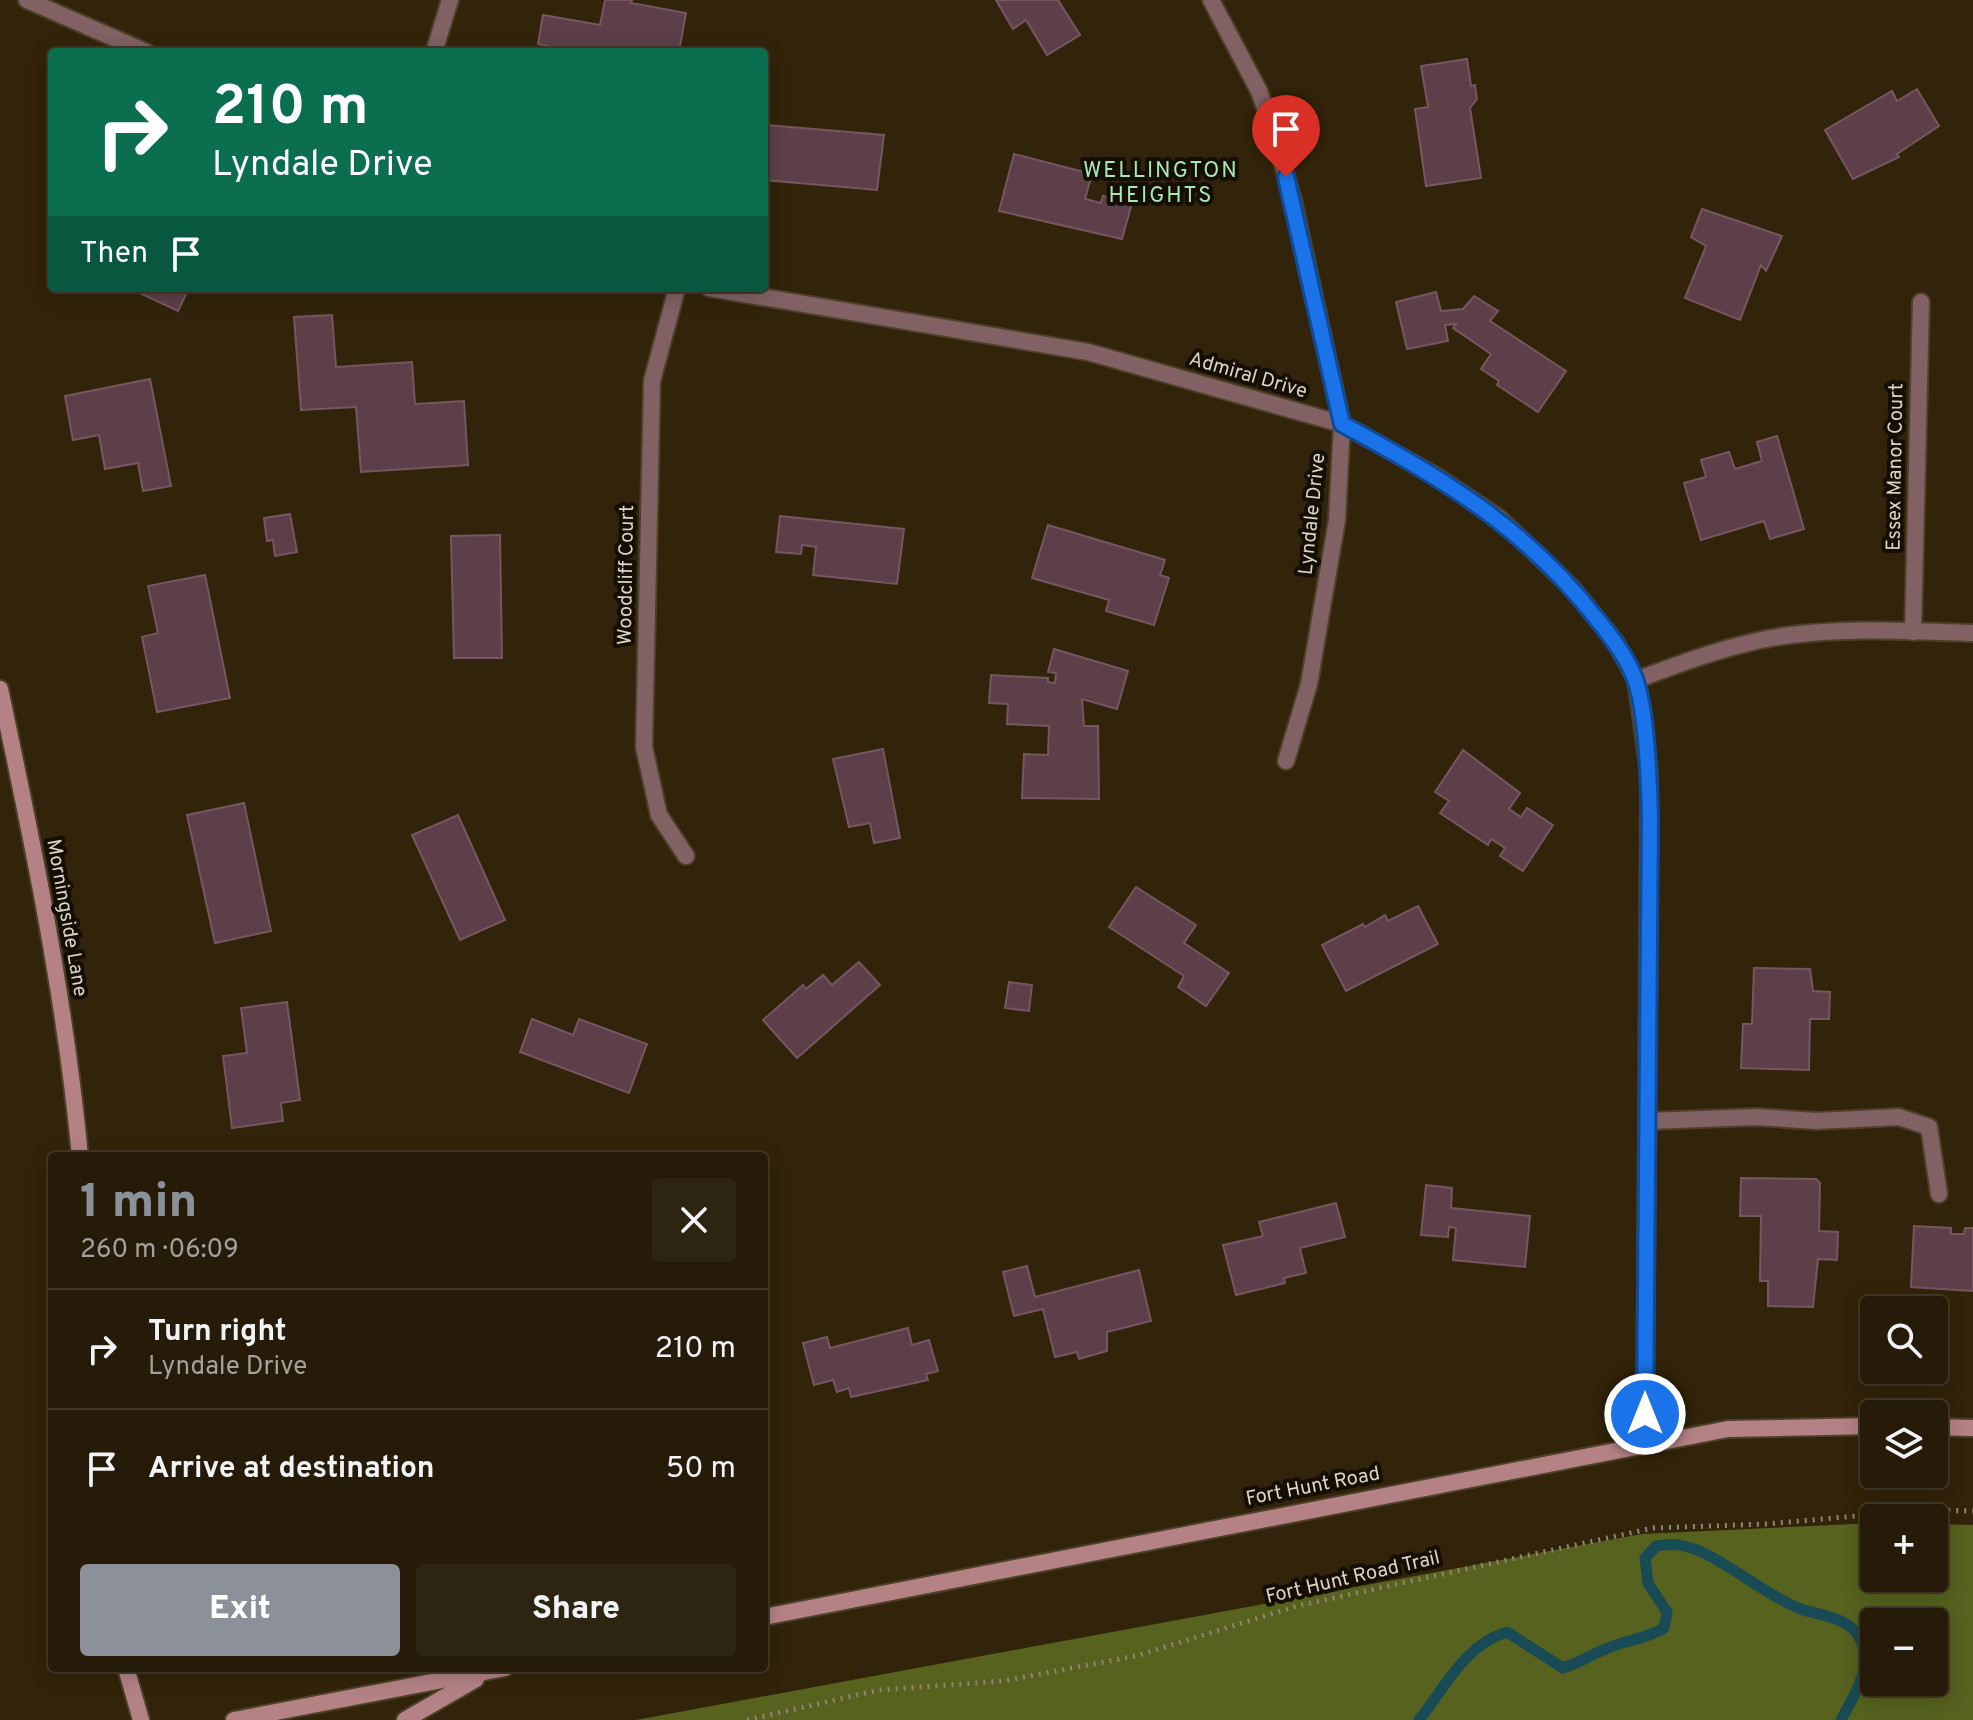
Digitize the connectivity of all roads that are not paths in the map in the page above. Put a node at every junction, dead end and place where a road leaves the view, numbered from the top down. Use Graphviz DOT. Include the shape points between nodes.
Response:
graph roads {
  1 [pos="27,0"];
  2 [pos="450,0"];
  3 [pos="1211,0"];
  4 [pos="137,48"];
  5 [pos="435,48"];
  6 [pos="676,292"];
  7 [pos="733,292"];
  8 [pos="1921,302"];
  9 [pos="1342,424"];
  10 [pos="1913,632"];
  11 [pos="1973,633"];
  12 [pos="1636,680"];
  13 [pos="0,689"];
  14 [pos="1286,761"];
  15 [pos="686,856"];
  16 [pos="1648,1121"];
  17 [pos="80,1152"];
  18 [pos="1939,1194"];
  19 [pos="1860,1426"];
  20 [pos="1948,1427"];
  21 [pos="1973,1428"];
  22 [pos="1645,1444"];
  23 [pos="768,1616"];
  24 [pos="127,1672"];
  25 [pos="483,1672"];
  26 [pos="493,1672"];
  27 [pos="141,1720"];
  28 [pos="234,1720"];
  29 [pos="405,1720"];
  1 -- 4 [label="street"];
  2 -- 5 [label="street"];
  3 -- 9 [label="street, Lyndale Drive" via="1259,91 1273,131"];
  6 -- 15 [label="street, Woodcliff Court" via="652,381 644,747 659,815"];
  7 -- 9 [label="street, Admiral Drive" via="1088,352"];
  8 -- 10 [label="street, Essex Manor Court"];
  9 -- 12 [label="street, Admiral Drive" via="1436,476 1529,543 1616,643"];
  9 -- 14 [label="street, Lyndale Drive" via="1337,520 1312,669"];
  10 -- 11 [label="street"];
  10 -- 12 [label="street" via="1833,630 1781,636 1715,651"];
  12 -- 16 [label="street, Admiral Drive" via="1649,773"];
  13 -- 17 [label="main road, Morningside Lane" via="43,893 71,1061"];
  16 -- 18 [label="street" via="1899,1117 1929,1127"];
  16 -- 22 [label="street, Admiral Drive"];
  19 -- 22 [label="main road, Fort Hunt Road" via="1728,1429"];
  20 -- 21 [label="main road"];
  22 -- 23 [label="main road, Fort Hunt Road"];
  24 -- 27 [label="main road"];
  25 -- 28 [label="main road"];
  26 -- 29 [label="main road"];
}
